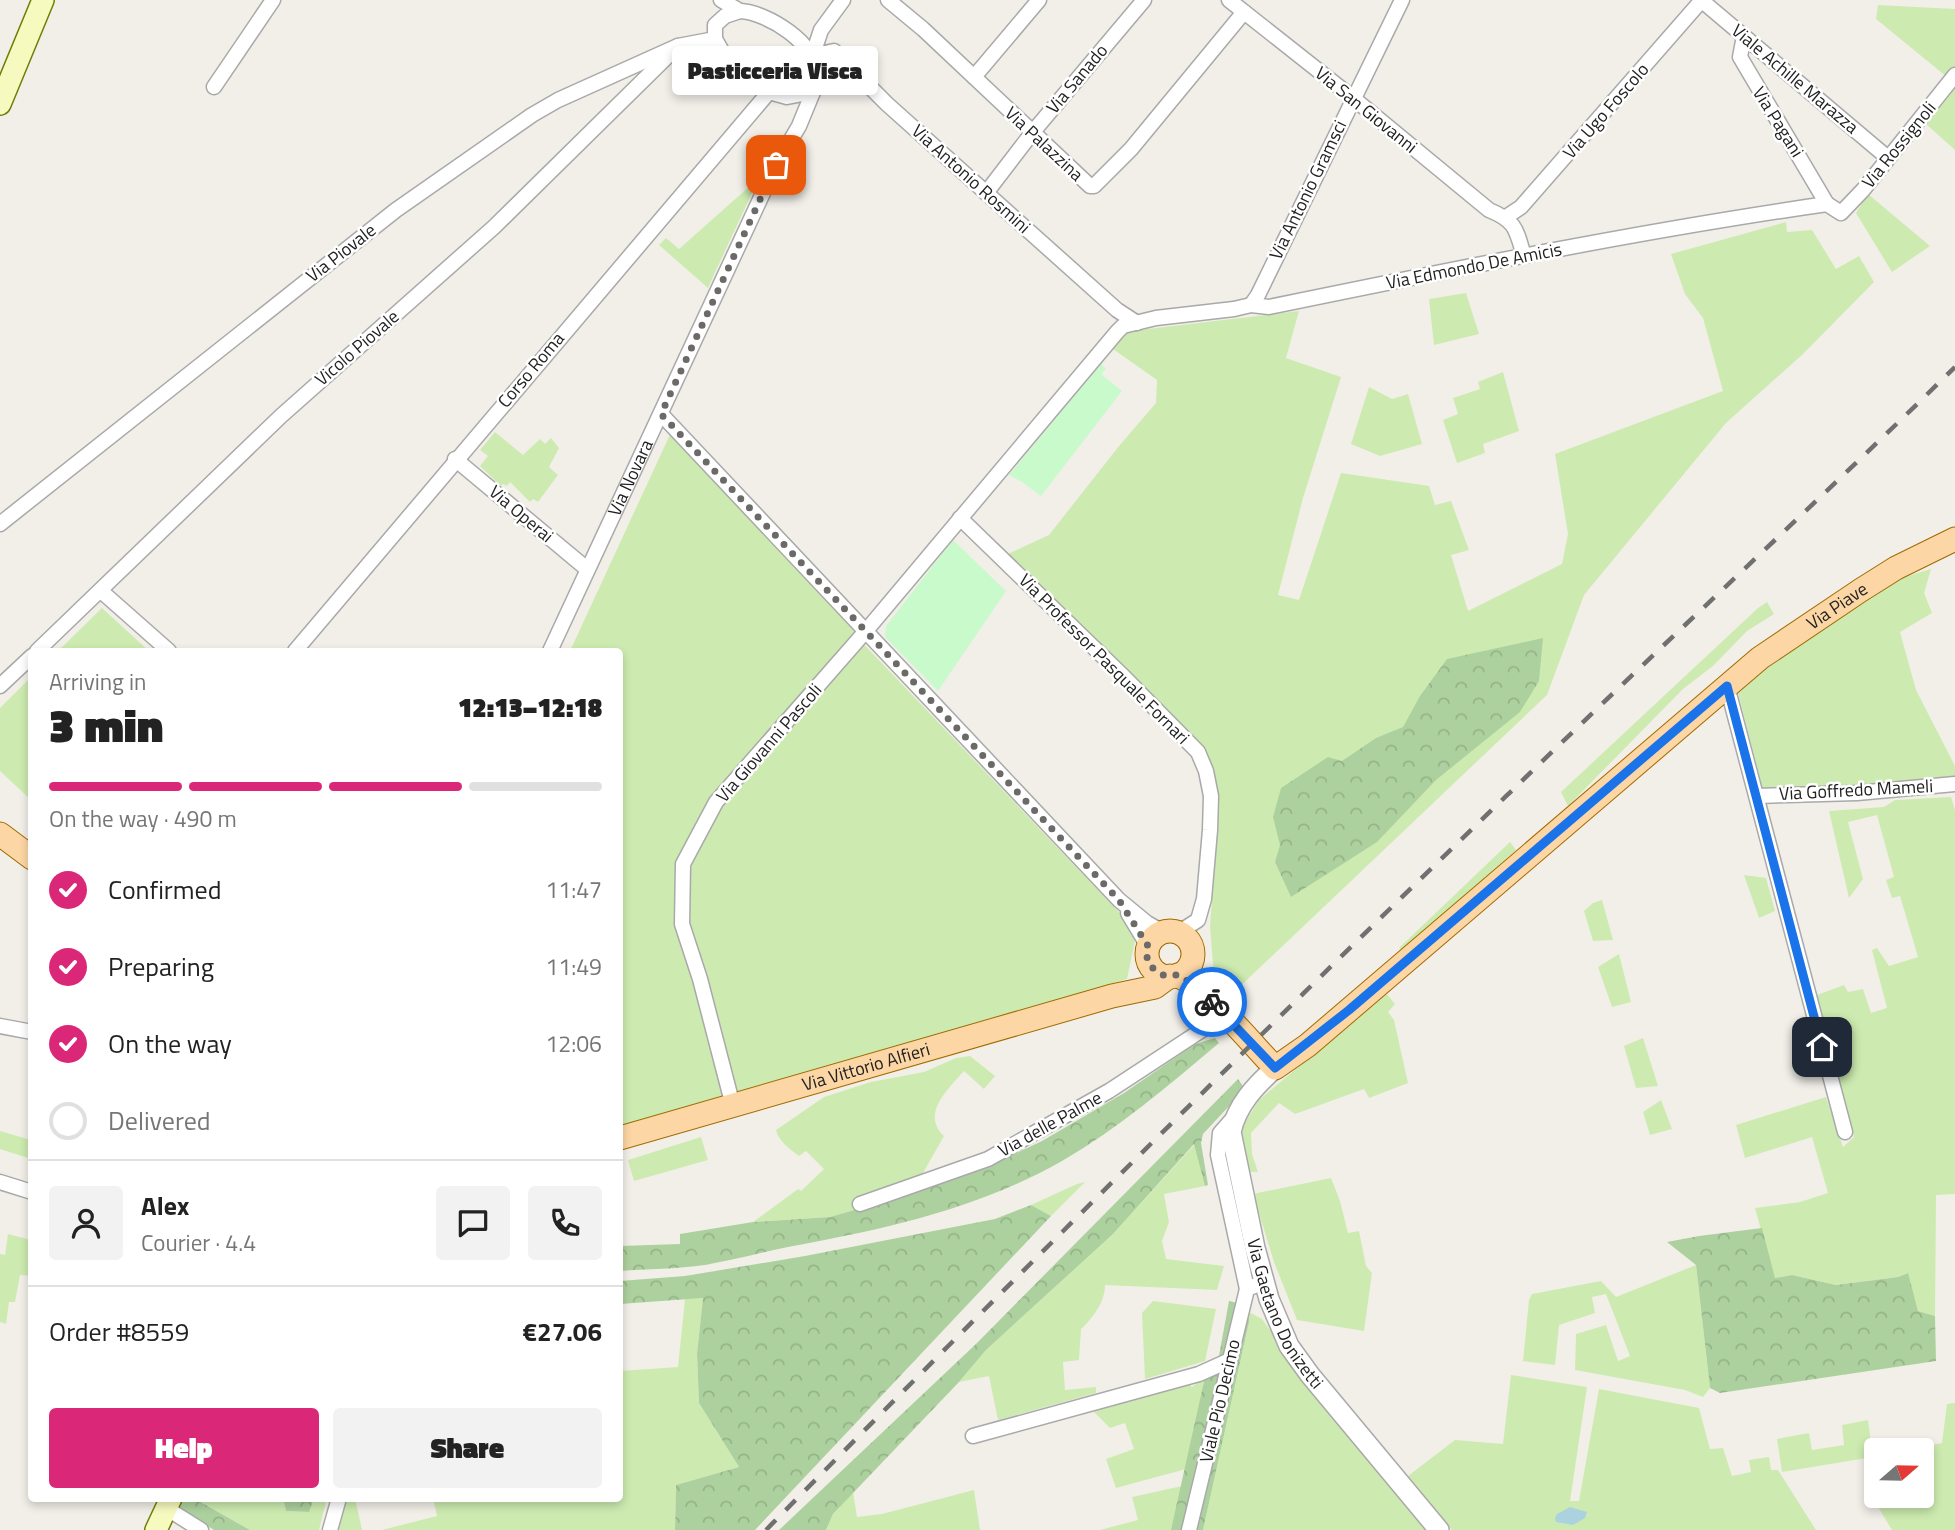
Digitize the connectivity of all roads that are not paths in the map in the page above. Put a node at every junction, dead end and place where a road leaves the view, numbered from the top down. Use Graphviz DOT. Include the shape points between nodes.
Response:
graph roads {
  1 [pos="43,0"];
  2 [pos="273,0"];
  3 [pos="721,0"];
  4 [pos="843,0"];
  5 [pos="888,0"];
  6 [pos="1040,0"];
  7 [pos="1144,0"];
  8 [pos="1229,0"];
  9 [pos="1402,0"];
  10 [pos="1702,0"];
  11 [pos="740,11"];
  12 [pos="1244,12"];
  13 [pos="1744,36"];
  14 [pos="715,38"];
  15 [pos="678,46"];
  16 [pos="812,57"];
  17 [pos="818,75"];
  18 [pos="1955,75"];
  19 [pos="974,77"];
  20 [pos="214,87"];
  21 [pos="769,92"];
  22 [pos="813,92"];
  23 [pos="787,97"];
  24 [pos="1353,98"];
  25 [pos="0,104"];
  26 [pos="1032,133"];
  27 [pos="1888,158"];
  28 [pos="776,165"];
  29 [pos="986,193"];
  30 [pos="1826,204"];
  31 [pos="1506,217"];
  32 [pos="1524,256"];
  33 [pos="1251,305"];
  34 [pos="1130,325"];
  35 [pos="661,414"];
  36 [pos="455,459"];
  37 [pos="960,519"];
  38 [pos="0,524"];
  39 [pos="1955,539"];
  40 [pos="587,569"];
  41 [pos="101,591"];
  42 [pos="865,632"];
  43 [pos="40,648"];
  44 [pos="166,648"];
  45 [pos="298,648"];
  46 [pos="551,648"];
  47 [pos="28,660"];
  48 [pos="0,686"];
  49 [pos="1727,686"];
  50 [pos="1955,784"];
  51 [pos="1757,796"];
  52 [pos="0,834"];
  53 [pos="28,856"];
  54 [pos="1159,942"];
  55 [pos="1192,954"];
  56 [pos="1174,976"];
  57 [pos="1112,996"];
  58 [pos="1221,1011"];
  59 [pos="0,1026"];
  60 [pos="28,1031"];
  61 [pos="1275,1068"];
  62 [pos="733,1106"];
  63 [pos="1845,1132"];
  64 [pos="623,1137"];
  65 [pos="0,1182"];
  66 [pos="28,1191"];
  67 [pos="860,1204"];
  68 [pos="1256,1286"];
  69 [pos="1230,1360"];
  70 [pos="973,1436"];
  71 [pos="338,1502"];
  72 [pos="168,1503"];
  73 [pos="156,1530"];
  74 [pos="201,1530"];
  75 [pos="330,1530"];
  76 [pos="1189,1530"];
  77 [pos="1439,1530"];
  1 -- 25 [label="main road"];
  2 -- 20 [label="street"];
  3 -- 11 [label="street"];
  4 -- 16 [label="street" via="821,30"];
  5 -- 19 [label="street, Via Palazzina"];
  6 -- 19 [label="street"];
  7 -- 26 [label="street, Via Sanado"];
  8 -- 12 [label="street, Via San Giovanni"];
  9 -- 24 [label="street, Via Antonio Gramsci"];
  10 -- 13 [label="street, Viale Achille Marazza"];
  10 -- 31 [label="street, Via Ugo Foscolo" via="1521,207"];
  11 -- 14 [label="street" via="715,25"];
  11 -- 16 [label="street" via="776,23"];
  12 -- 24 [label="street, Via San Giovanni"];
  12 -- 26 [label="street, Via Palazzina" via="1131,149 1094,186"];
  13 -- 27 [label="street, Viale Achille Marazza"];
  13 -- 30 [label="street, Via Pagani" via="1740,57"];
  14 -- 15 [label="street, Via Piovale"];
  14 -- 21 [label="street" via="723,53"];
  15 -- 38 [label="street, Via Piovale" via="532,115 396,210"];
  15 -- 41 [label="street, Vicolo Piovale" via="497,224 281,416"];
  16 -- 17 [label="street"];
  17 -- 22 [label="street, Via Novara"];
  17 -- 29 [label="street, Via Antonio Rosmini" via="829,52 834,51"];
  18 -- 27 [label="street, Via Rossignoli"];
  19 -- 26 [label="street, Via Palazzina"];
  21 -- 23 [label="street"];
  21 -- 36 [label="street, Corso Roma"];
  22 -- 23 [label="street"];
  22 -- 28 [label="street, Via Novara"];
  23 -- 28 [label="street" via="799,104"];
  24 -- 31 [label="street, Via San Giovanni" via="1489,210"];
  24 -- 33 [label="street, Via Antonio Gramsci"];
  26 -- 29 [label="street, Via Sanado"];
  27 -- 30 [label="street, Via Rossignoli" via="1840,213"];
  28 -- 35 [label="street, Via Novara"];
  29 -- 34 [label="street, Via Antonio Rosmini"];
  30 -- 32 [label="street, Via Edmondo De Amicis"];
  31 -- 32 [label="street" via="1516,229"];
  32 -- 33 [label="street, Via Edmondo De Amicis" via="1269,307"];
  33 -- 34 [label="street, Via Edmondo De Amicis"];
  34 -- 37 [label="street"];
  35 -- 40 [label="street, Via Novara"];
  35 -- 42 [label="street"];
  36 -- 40 [label="street, Via Operai"];
  36 -- 45 [label="street, Corso Roma"];
  37 -- 42 [label="street"];
  37 -- 54 [label="street, Via Professor Pasquale Fornari" via="1198,752 1211,796 1203,903 1198,919"];
  39 -- 49 [label="main road, Via Piave" via="1861,590"];
  40 -- 46 [label="street, Via Novara"];
  41 -- 43 [label="street, Vicolo Piovale"];
  41 -- 44 [label="street"];
  42 -- 54 [label="street" via="1119,900 1147,923"];
  42 -- 62 [label="street, Via Giovanni Pascoli" via="716,802 683,864 682,924"];
  47 -- 48 [label="street"];
  49 -- 51 [label="street"];
  49 -- 61 [label="main road, Via Piave"];
  50 -- 51 [label="street, Via Goffredo Mameli"];
  51 -- 63 [label="street"];
  52 -- 53 [label="main road"];
  54 -- 55 [label="main road" via="1188,941"];
  54 -- 56 [label="main road" via="1156,972"];
  54 -- 57 [label="main road" via="1138,979"];
  55 -- 56 [label="main road" via="1188,966"];
  55 -- 58 [label="main road"];
  56 -- 57 [label="main road, Via Vittorio Alfieri" via="1155,987"];
  56 -- 58 [label="main road" via="1194,985"];
  57 -- 62 [label="main road, Via Vittorio Alfieri"];
  58 -- 61 [label="main road"];
  58 -- 67 [label="street, Via delle Palme" via="1109,1091 989,1159"];
  59 -- 60 [label="street"];
  61 -- 68 [label="street, Via Gaetano Donizetti" via="1258,1082 1234,1116 1231,1132"];
  62 -- 64 [label="main road, Via Vittorio Alfieri"];
  65 -- 66 [label="street"];
  68 -- 69 [label="street, Viale Pio Decimo"];
  68 -- 77 [label="street, Via Gaetano Donizetti" via="1289,1346"];
  69 -- 70 [label="street" via="1199,1374"];
  69 -- 76 [label="street, Viale Pio Decimo"];
  71 -- 75 [label="street"];
  72 -- 73 [label="main road"];
  72 -- 74 [label="street"];
}
